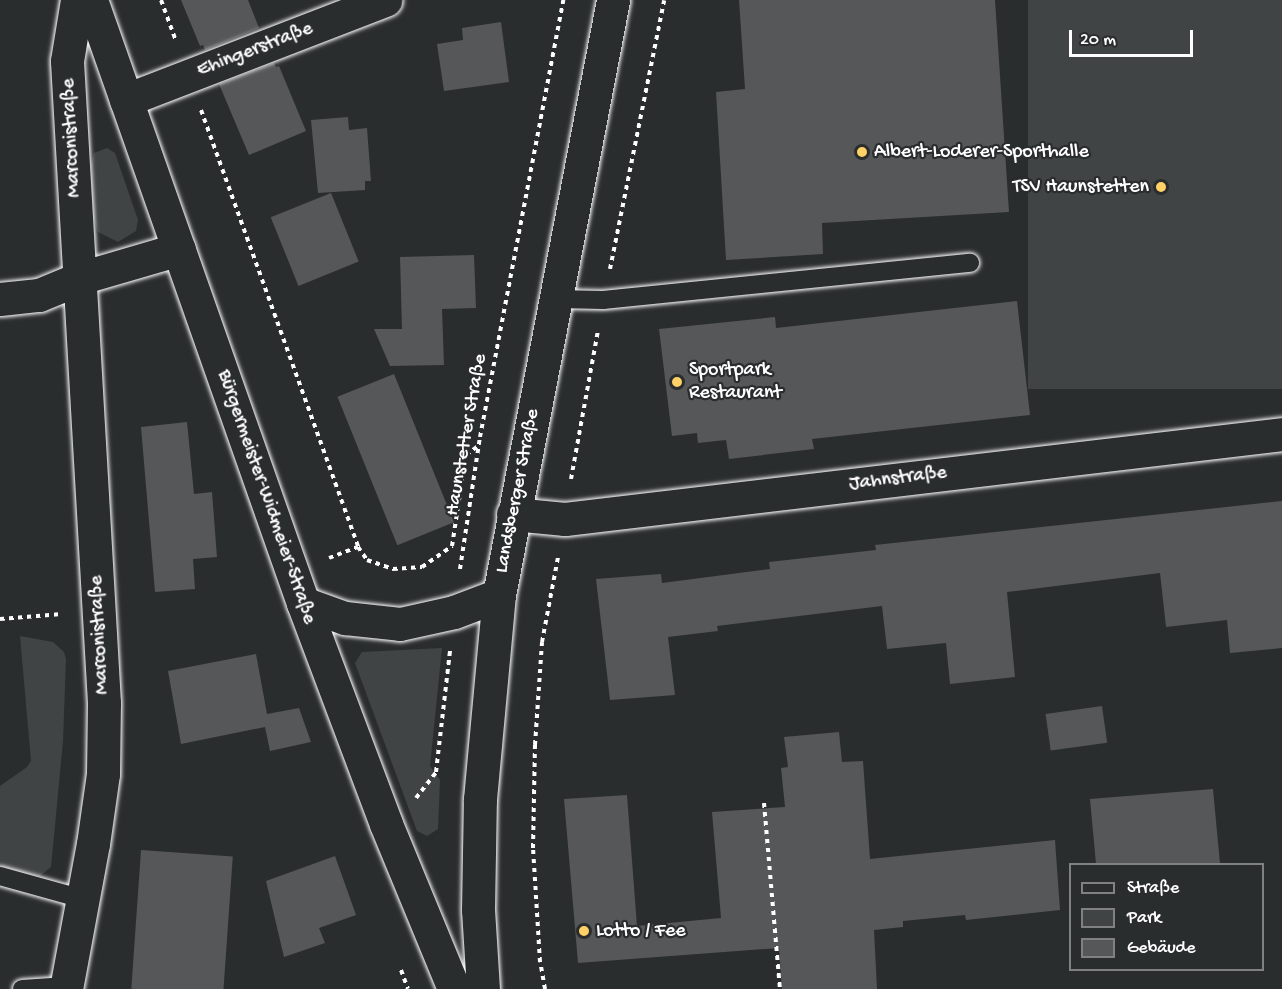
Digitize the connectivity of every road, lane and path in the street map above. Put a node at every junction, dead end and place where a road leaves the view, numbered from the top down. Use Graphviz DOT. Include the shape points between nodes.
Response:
graph roads {
  1 [pos="77,0"];
  2 [pos="91,0"];
  3 [pos="161,0"];
  4 [pos="385,0"];
  5 [pos="563,0"];
  6 [pos="612,0"];
  7 [pos="664,0"];
  8 [pos="189,75"];
  9 [pos="126,100"];
  10 [pos="179,249"];
  11 [pos="970,263"];
  12 [pos="80,278"];
  13 [pos="0,299"];
  14 [pos="556,299"];
  15 [pos="603,300"];
  16 [pos="1282,434"];
  17 [pos="479,445"];
  18 [pos="513,514"];
  19 [pos="565,519"];
  20 [pos="358,547"];
  21 [pos="292,572"];
  22 [pos="499,595"];
  23 [pos="303,603"];
  24 [pos="99,610"];
  25 [pos="454,612"];
  26 [pos="0,619"];
  27 [pos="764,803"];
  28 [pos="386,824"];
  29 [pos="0,876"];
  30 [pos="83,899"];
  31 [pos="66,988"];
  32 [pos="22,989"];
  33 [pos="454,989"];
  34 [pos="483,989"];
  35 [pos="545,989"];
  36 [pos="780,989"];
  1 -- 12 [label="street, Marconistraße" via="67,61"];
  2 -- 9 [label="street, Bürgermeister-Widmeier-Straße"];
  3 -- 8 [label="path"];
  4 -- 8 [label="street, Ehingerstraße"];
  5 -- 17 [label="path, Haunstetter Straße"];
  6 -- 14 [label="street, Landsberger Straße"];
  7 -- 15 [label="path"];
  8 -- 9 [label="street, Ehingerstraße"];
  8 -- 20 [label="path"];
  9 -- 10 [label="street, Bürgermeister-Widmeier-Straße"];
  10 -- 12 [label="street"];
  10 -- 21 [label="street, Bürgermeister-Widmeier-Straße"];
  11 -- 15 [label="lane"];
  12 -- 13 [label="street" via="39,295"];
  12 -- 24 [label="street, Marconistraße"];
  14 -- 15 [label="lane"];
  14 -- 18 [label="street, Landsberger Straße"];
  15 -- 19 [label="path"];
  16 -- 19 [label="street, Jahnstraße"];
  17 -- 20 [label="path" via="466,455 452,546 422,567 393,569 367,560"];
  17 -- 25 [label="path, Haunstetter Straße"];
  18 -- 19 [label="street, Jahnstraße"];
  18 -- 22 [label="street, Landsberger Straße"];
  19 -- 35 [label="path" via="542,642 535,745 533,848"];
  20 -- 21 [label="path"];
  21 -- 23 [label="street, Bürgermeister-Widmeier-Straße"];
  22 -- 25 [label="street"];
  22 -- 34 [label="street, Landsberger Straße" via="480,799 478,910"];
  23 -- 25 [label="street" via="345,618 400,624"];
  23 -- 28 [label="street, Bürgermeister-Widmeier-Straße"];
  24 -- 26 [label="path"];
  24 -- 30 [label="street, Marconistraße" via="103,774"];
  25 -- 28 [label="path, Haunstetter Straße" via="436,772 424,790"];
  27 -- 36 [label="path"];
  28 -- 33 [label="street, Bürgermeister-Widmeier-Straße"];
  29 -- 30 [label="lane"];
  30 -- 31 [label="street, Marconistraße"];
  31 -- 32 [label="lane"];
}
